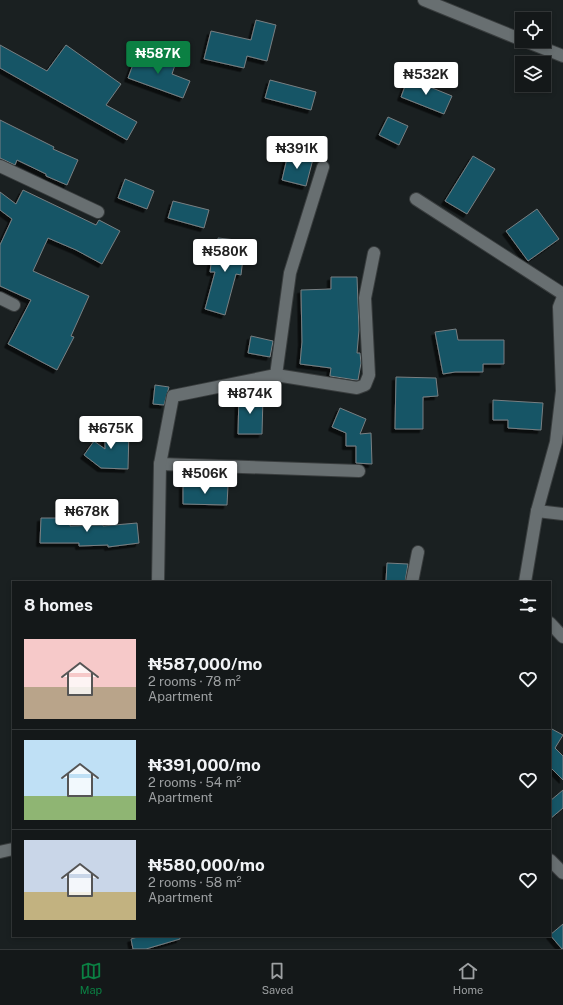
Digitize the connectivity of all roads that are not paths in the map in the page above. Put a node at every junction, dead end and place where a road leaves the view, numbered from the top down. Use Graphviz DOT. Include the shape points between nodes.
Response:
graph roads {
  1 [pos="424,0"];
  2 [pos="515,37"];
  3 [pos="543,48"];
  4 [pos="563,56"];
  5 [pos="0,166"];
  6 [pos="323,167"];
  7 [pos="416,199"];
  8 [pos="98,212"];
  9 [pos="374,253"];
  10 [pos="563,294"];
  11 [pos="563,297"];
  12 [pos="0,298"];
  13 [pos="14,304"];
  14 [pos="276,375"];
  15 [pos="160,464"];
  16 [pos="359,471"];
  17 [pos="537,511"];
  18 [pos="563,514"];
  19 [pos="418,552"];
  20 [pos="158,581"];
  21 [pos="412,581"];
  22 [pos="525,581"];
  23 [pos="551,624"];
  24 [pos="563,637"];
  25 [pos="12,849"];
  26 [pos="0,852"];
  27 [pos="551,861"];
  28 [pos="563,873"];
  1 -- 2 [label="street"];
  3 -- 4 [label="street"];
  5 -- 8 [label="street"];
  6 -- 14 [label="street" via="290,273"];
  7 -- 10 [label="street"];
  9 -- 14 [label="street" via="366,298 369,375 365,385 357,388"];
  11 -- 17 [label="street" via="559,307 562,391 556,442"];
  12 -- 13 [label="street"];
  14 -- 15 [label="street" via="173,396"];
  15 -- 16 [label="street"];
  15 -- 20 [label="street"];
  17 -- 18 [label="street"];
  17 -- 22 [label="street"];
  19 -- 21 [label="street"];
  23 -- 24 [label="street"];
  25 -- 26 [label="street"];
  27 -- 28 [label="street"];
}
